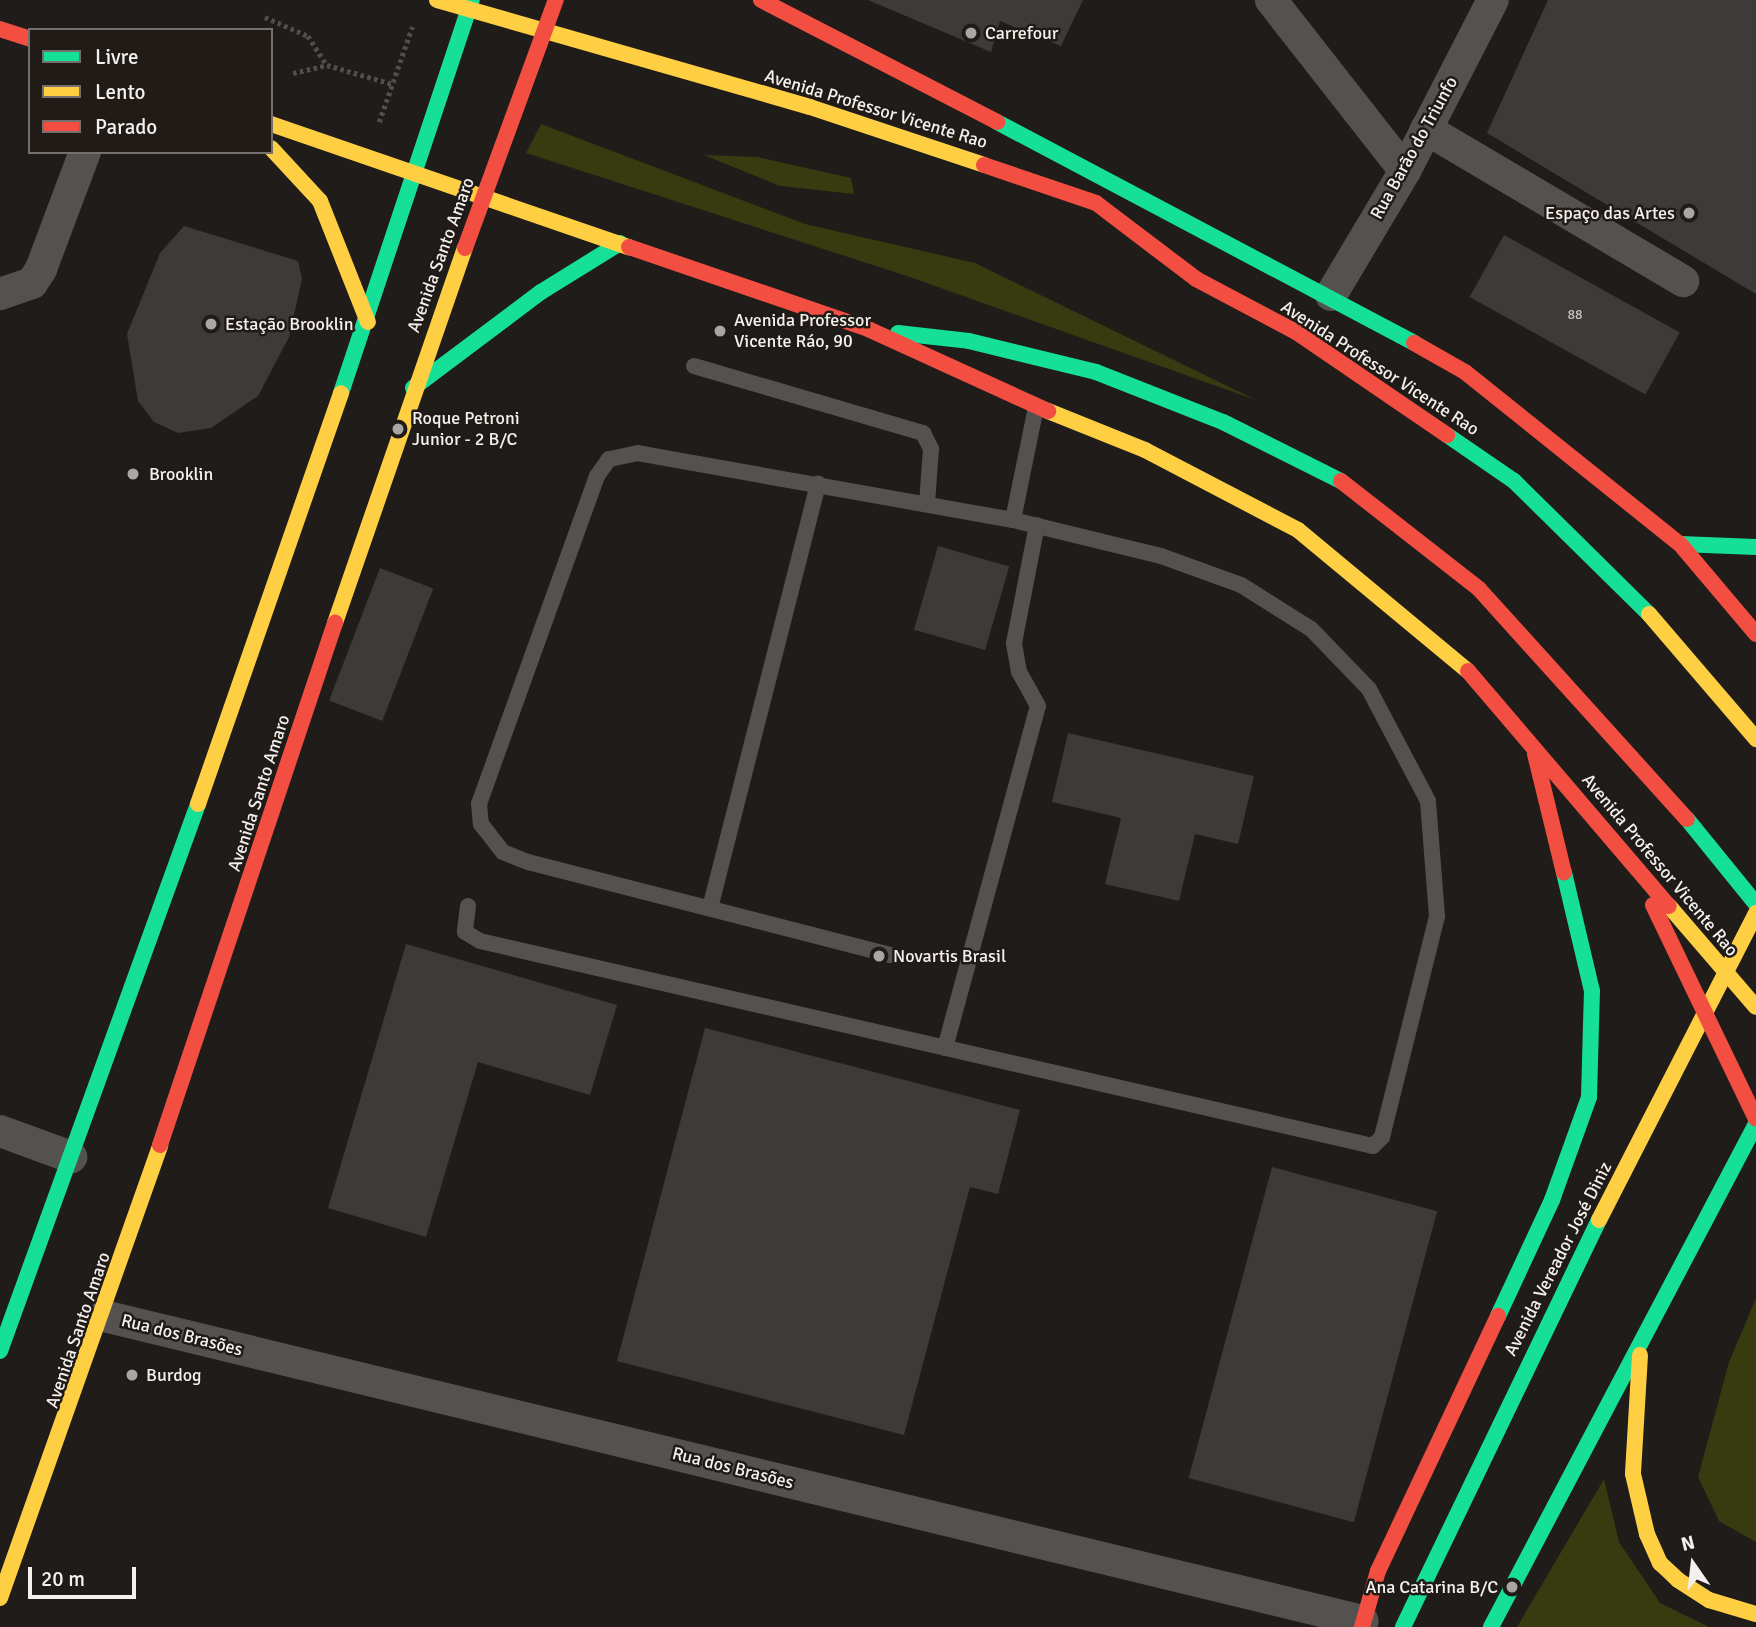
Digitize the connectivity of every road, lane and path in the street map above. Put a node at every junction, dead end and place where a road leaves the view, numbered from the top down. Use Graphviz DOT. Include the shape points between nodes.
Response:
graph roads {
  1 [pos="437,0"];
  2 [pos="556,0"];
  3 [pos="761,0"];
  4 [pos="1271,0"];
  5 [pos="1493,0"];
  6 [pos="471,6"];
  7 [pos="417,12"];
  8 [pos="265,18"];
  9 [pos="0,29"];
  10 [pos="544,32"];
  11 [pos="824,34"];
  12 [pos="28,38"];
  13 [pos="327,65"];
  14 [pos="293,73"];
  15 [pos="393,84"];
  16 [pos="885,84"];
  17 [pos="273,125"];
  18 [pos="936,126"];
  19 [pos="1426,129"];
  20 [pos="273,150"];
  21 [pos="84,154"];
  22 [pos="367,158"];
  23 [pos="977,160"];
  24 [pos="1405,172"];
  25 [pos="416,175"];
  26 [pos="484,197"];
  27 [pos="1096,203"];
  28 [pos="620,243"];
  29 [pos="1302,280"];
  30 [pos="1684,281"];
  31 [pos="0,294"];
  32 [pos="1331,295"];
  33 [pos="368,322"];
  34 [pos="868,329"];
  35 [pos="694,366"];
  36 [pos="413,388"];
  37 [pos="1035,407"];
  38 [pos="818,484"];
  39 [pos="927,504"];
  40 [pos="1013,520"];
  41 [pos="1037,525"];
  42 [pos="1680,544"];
  43 [pos="1756,547"];
  44 [pos="1756,634"];
  45 [pos="1756,739"];
  46 [pos="1532,746"];
  47 [pos="1634,862"];
  48 [pos="1756,904"];
  49 [pos="468,906"];
  50 [pos="709,908"];
  51 [pos="1756,913"];
  52 [pos="890,955"];
  53 [pos="1756,1007"];
  54 [pos="945,1048"];
  55 [pos="1756,1121"];
  56 [pos="0,1131"];
  57 [pos="71,1157"];
  58 [pos="104,1316"];
  59 [pos="0,1351"];
  60 [pos="1640,1355"];
  61 [pos="0,1598"];
  62 [pos="1756,1614"];
  63 [pos="1362,1624"];
  64 [pos="1403,1627"];
  65 [pos="1491,1627"];
  1 -- 6 [label="main road, Avenida Professor Vicente Rao"];
  2 -- 10 [label="main road, Avenida Santo Amaro"];
  3 -- 11 [label="main road"];
  4 -- 24 [label="street"];
  5 -- 19 [label="street, Rua Barão do Triunfo"];
  6 -- 10 [label="main road, Avenida Professor Vicente Rao"];
  6 -- 25 [label="main road"];
  7 -- 15 [label="path"];
  8 -- 13 [label="path" via="307,36"];
  9 -- 12 [label="main road"];
  10 -- 23 [label="main road, Avenida Professor Vicente Rao"];
  10 -- 26 [label="main road, Avenida Santo Amaro"];
  11 -- 16 [label="main road"];
  11 -- 29 [label="main road"];
  13 -- 14 [label="path"];
  13 -- 15 [label="path"];
  15 -- 22 [label="path"];
  17 -- 22 [label="main road, Avenida Professor Vicente Rao"];
  18 -- 23 [label="main road"];
  19 -- 24 [label="street, Rua Barão do Triunfo"];
  19 -- 30 [label="street"];
  20 -- 33 [label="main road" via="320,201"];
  21 -- 31 [label="street" via="41,269 32,283"];
  22 -- 25 [label="main road, Avenida Professor Vicente Rao"];
  23 -- 27 [label="main road, Avenida Professor Vicente Rao"];
  24 -- 32 [label="street, Rua Barão do Triunfo"];
  25 -- 26 [label="main road, Avenida Professor Vicente Rao"];
  25 -- 33 [label="main road"];
  26 -- 28 [label="main road, Avenida Professor Vicente Rao"];
  26 -- 36 [label="main road, Avenida Santo Amaro"];
  27 -- 29 [label="main road"];
  27 -- 45 [label="main road, Avenida Professor Vicente Rao" via="1196,279 1296,332 1514,481 1633,595"];
  28 -- 34 [label="main road, Avenida Professor Vicente Rao"];
  28 -- 36 [label="main road" via="541,292"];
  29 -- 32 [label="main road, Avenida Professor Vicente Rao"];
  32 -- 42 [label="main road, Avenida Professor Vicente Rao" via="1465,372"];
  33 -- 57 [label="main road"];
  34 -- 37 [label="main road, Avenida Professor Vicente Rao"];
  34 -- 48 [label="main road, Avenida Professor Vicente Rao" via="969,341 1096,372 1223,422 1352,487 1479,590 1633,753"];
  35 -- 39 [label="lane" via="923,433 931,449"];
  36 -- 58 [label="main road, Avenida Santo Amaro"];
  37 -- 40 [label="lane"];
  37 -- 46 [label="main road, Avenida Professor Vicente Rao" via="1145,450 1298,530 1451,651"];
  38 -- 39 [label="lane"];
  38 -- 50 [label="lane"];
  38 -- 50 [label="lane" via="638,453 601,466 479,803 481,824 503,852"];
  39 -- 40 [label="lane"];
  40 -- 41 [label="lane"];
  41 -- 54 [label="lane" via="1014,643 1019,672 1038,706"];
  41 -- 54 [label="lane" via="1161,556 1241,585 1273,601 1339,655 1376,700 1428,801 1437,916 1376,1146"];
  42 -- 43 [label="main road"];
  42 -- 44 [label="main road, Avenida Professor Vicente Rao"];
  46 -- 47 [label="main road, Avenida Professor Vicente Rao"];
  46 -- 63 [label="main road" via="1592,991 1589,1097 1552,1200 1427,1457"];
  47 -- 53 [label="main road, Avenida Professor Vicente Rao"];
  47 -- 55 [label="main road"];
  49 -- 54 [label="lane" via="465,932 480,942"];
  50 -- 52 [label="lane"];
  51 -- 64 [label="main road, Avenida Vereador José Diniz" via="1529,1358"];
  55 -- 60 [label="main road"];
  56 -- 57 [label="street"];
  57 -- 59 [label="main road"];
  58 -- 61 [label="main road, Avenida Santo Amaro"];
  58 -- 63 [label="street, Rua dos Brasões"];
  60 -- 62 [label="main road" via="1633,1474 1647,1535 1660,1563 1678,1580 1709,1600"];
  60 -- 65 [label="main road" via="1605,1403"];
}
